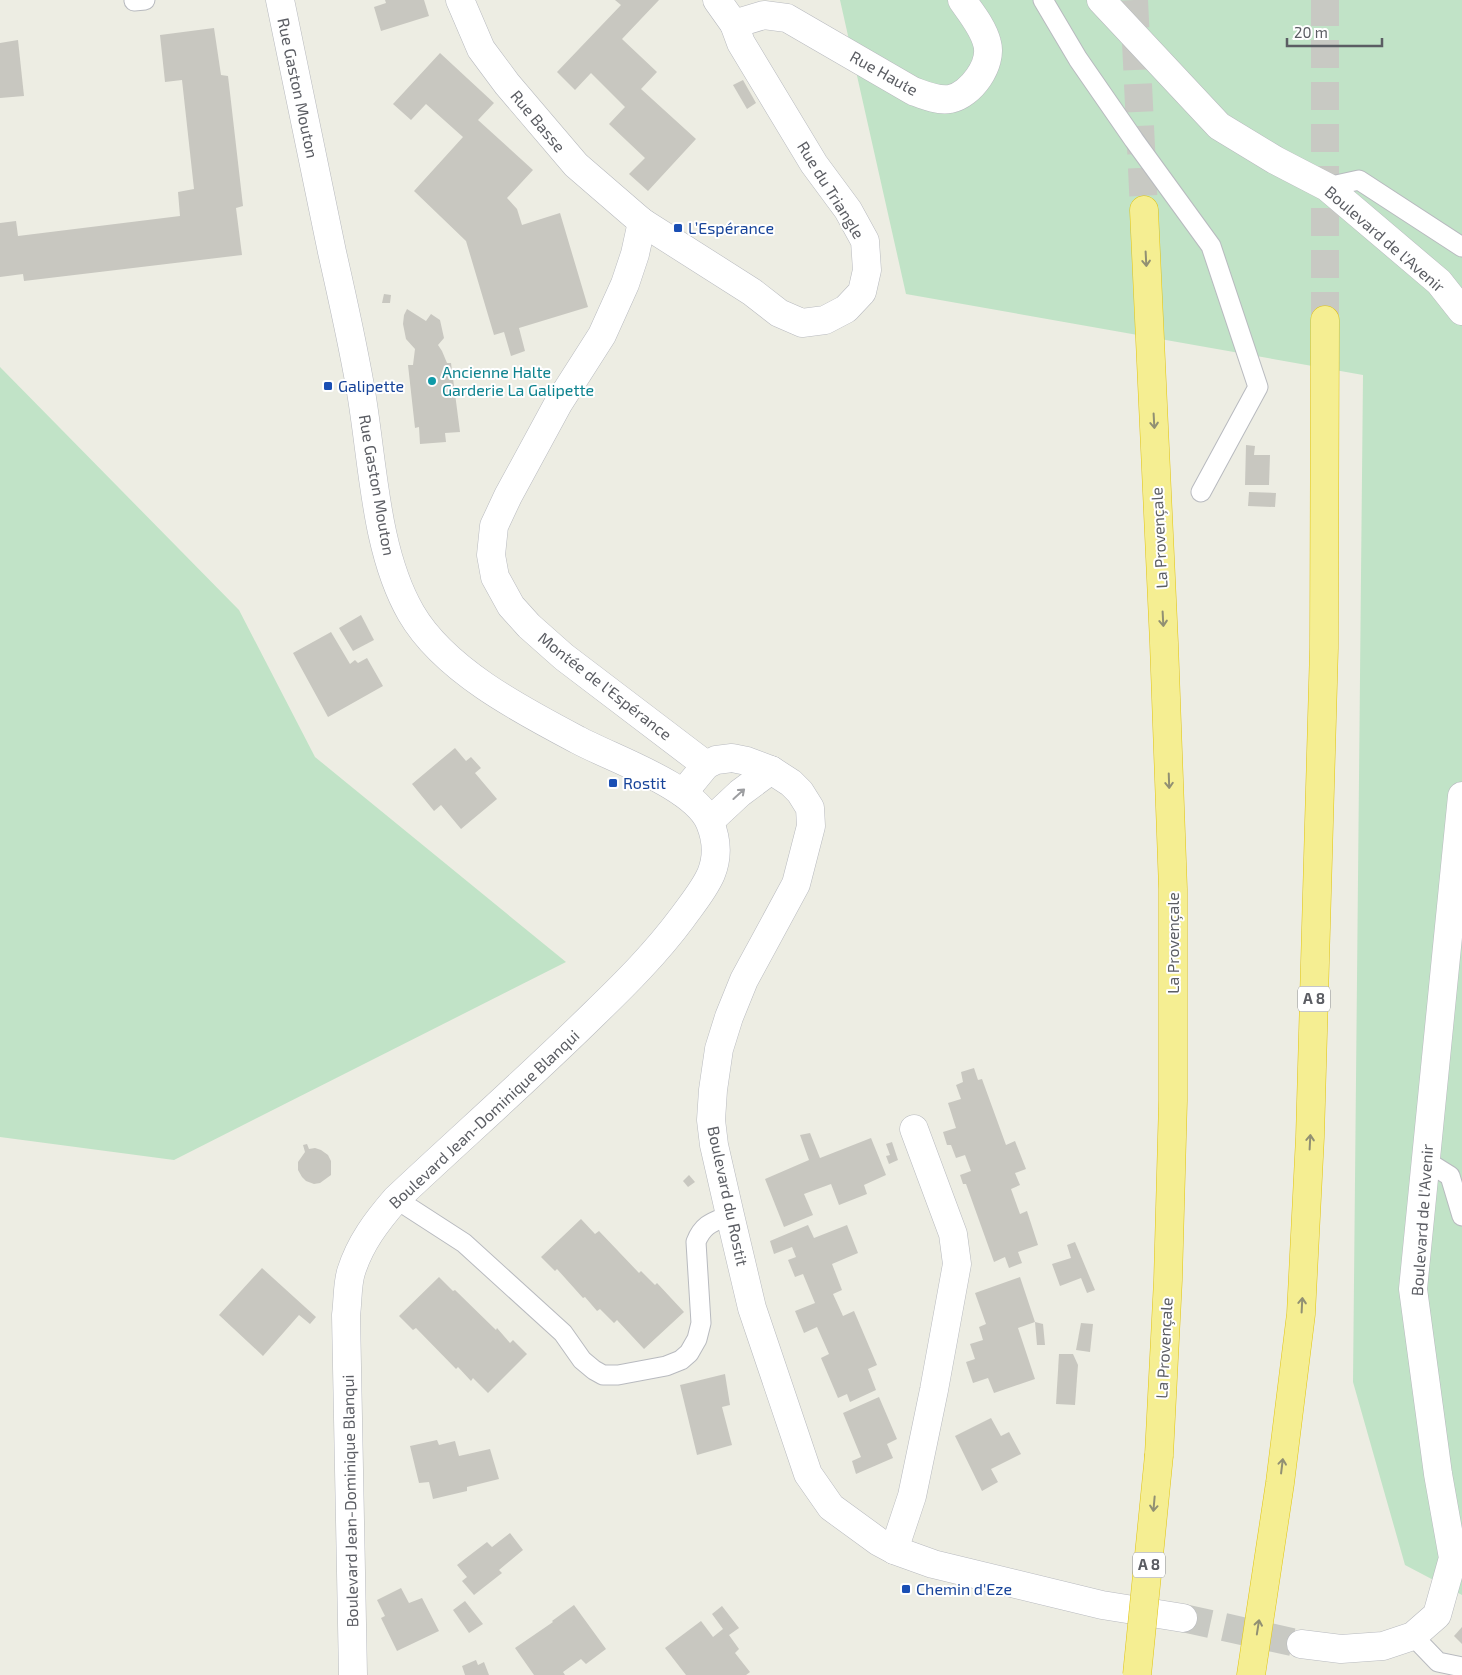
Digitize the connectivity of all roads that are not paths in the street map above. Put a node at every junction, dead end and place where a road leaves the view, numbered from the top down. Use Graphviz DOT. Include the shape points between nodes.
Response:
graph roads {
  1 [pos="280,0"];
  2 [pos="460,0"];
  3 [pos="717,0"];
  4 [pos="962,0"];
  5 [pos="1044,0"];
  6 [pos="1101,0"];
  7 [pos="734,24"];
  8 [pos="1327,187"];
  9 [pos="1144,210"];
  10 [pos="642,222"];
  11 [pos="1462,247"];
  12 [pos="1462,311"];
  13 [pos="1325,320"];
  14 [pos="1201,492"];
  15 [pos="706,765"];
  16 [pos="771,770"];
  17 [pos="683,793"];
  18 [pos="1462,796"];
  19 [pos="710,822"];
  20 [pos="914,1129"];
  21 [pos="1426,1161"];
  22 [pos="396,1199"];
  23 [pos="730,1214"];
  24 [pos="1462,1216"];
  25 [pos="894,1550"];
  26 [pos="1183,1618"];
  27 [pos="1413,1636"];
  28 [pos="1302,1644"];
  29 [pos="1462,1667"];
  30 [pos="354,1675"];
  31 [pos="1137,1675"];
  32 [pos="1251,1675"];
  1 -- 17 [label="street, Rue Gaston Mouton" via="360,384 382,535 396,583 412,615 432,642 491,690 534,717"];
  2 -- 10 [label="street, Rue Basse" via="481,49 507,84 576,165"];
  3 -- 7 [label="street, Rue du Triangle"];
  4 -- 7 [label="street, Rue Haute" via="982,32 987,44 987,57 979,78 968,90 951,99 932,98 913,91 787,18 764,15"];
  5 -- 14 [label="lane" via="1078,59 1211,246 1258,388"];
  6 -- 8 [label="street, Boulevard de l'Avenir" via="1219,126"];
  7 -- 10 [label="street, Rue du Triangle" via="741,44 865,241 867,270 862,292 846,309 825,320 802,323 779,313 738,282"];
  8 -- 11 [label="lane" via="1359,180"];
  8 -- 12 [label="street, Boulevard de l'Avenir" via="1439,282"];
  9 -- 31 [label="highway, La Provençale / A 8, one-way, bridge" via="1173,889 1173,1101 1159,1455"];
  10 -- 15 [label="street, Montée de l'Espérance" via="625,284 602,335 558,404 508,496 494,526 491,555 496,577 511,606 529,626 564,657"];
  32 -- 13 [label="highway, A 8, one-way" via="1301,1314 1310,1137 1324,648"];
  15 -- 16 [label="street, Boulevard du Rostit" via="732,758"];
  15 -- 17 [label="street"];
  19 -- 16 [label="street, one-way" via="740,793"];
  16 -- 23 [label="street, Boulevard du Rostit" via="800,792 810,808 811,826 796,884 744,980 719,1049 711,1120"];
  17 -- 19 [label="street, Boulevard Jean-Dominique Blanqui" via="703,810"];
  18 -- 21 [label="street, Boulevard de l'Avenir"];
  19 -- 22 [label="street, Boulevard Jean-Dominique Blanqui" via="717,846 712,872 664,942 624,986"];
  20 -- 25 [label="street" via="952,1234 957,1264 912,1496"];
  21 -- 24 [label="lane" via="1450,1176"];
  21 -- 27 [label="street, Boulevard de l'Avenir" via="1413,1289 1453,1558 1437,1615"];
  22 -- 23 [label="lane" via="464,1243 563,1333 582,1360 603,1375 666,1366 689,1353 697,1340 701,1323 696,1242 707,1225"];
  22 -- 30 [label="street, Boulevard Jean-Dominique Blanqui" via="362,1243 351,1274 346,1315"];
  23 -- 25 [label="street, Boulevard du Rostit" via="752,1308 808,1474 831,1507"];
  25 -- 26 [label="street" via="933,1564 1084,1600"];
  27 -- 28 [label="street, Boulevard de l'Avenir" via="1383,1646 1340,1649"];
  27 -- 29 [label="lane" via="1438,1662"];
}
